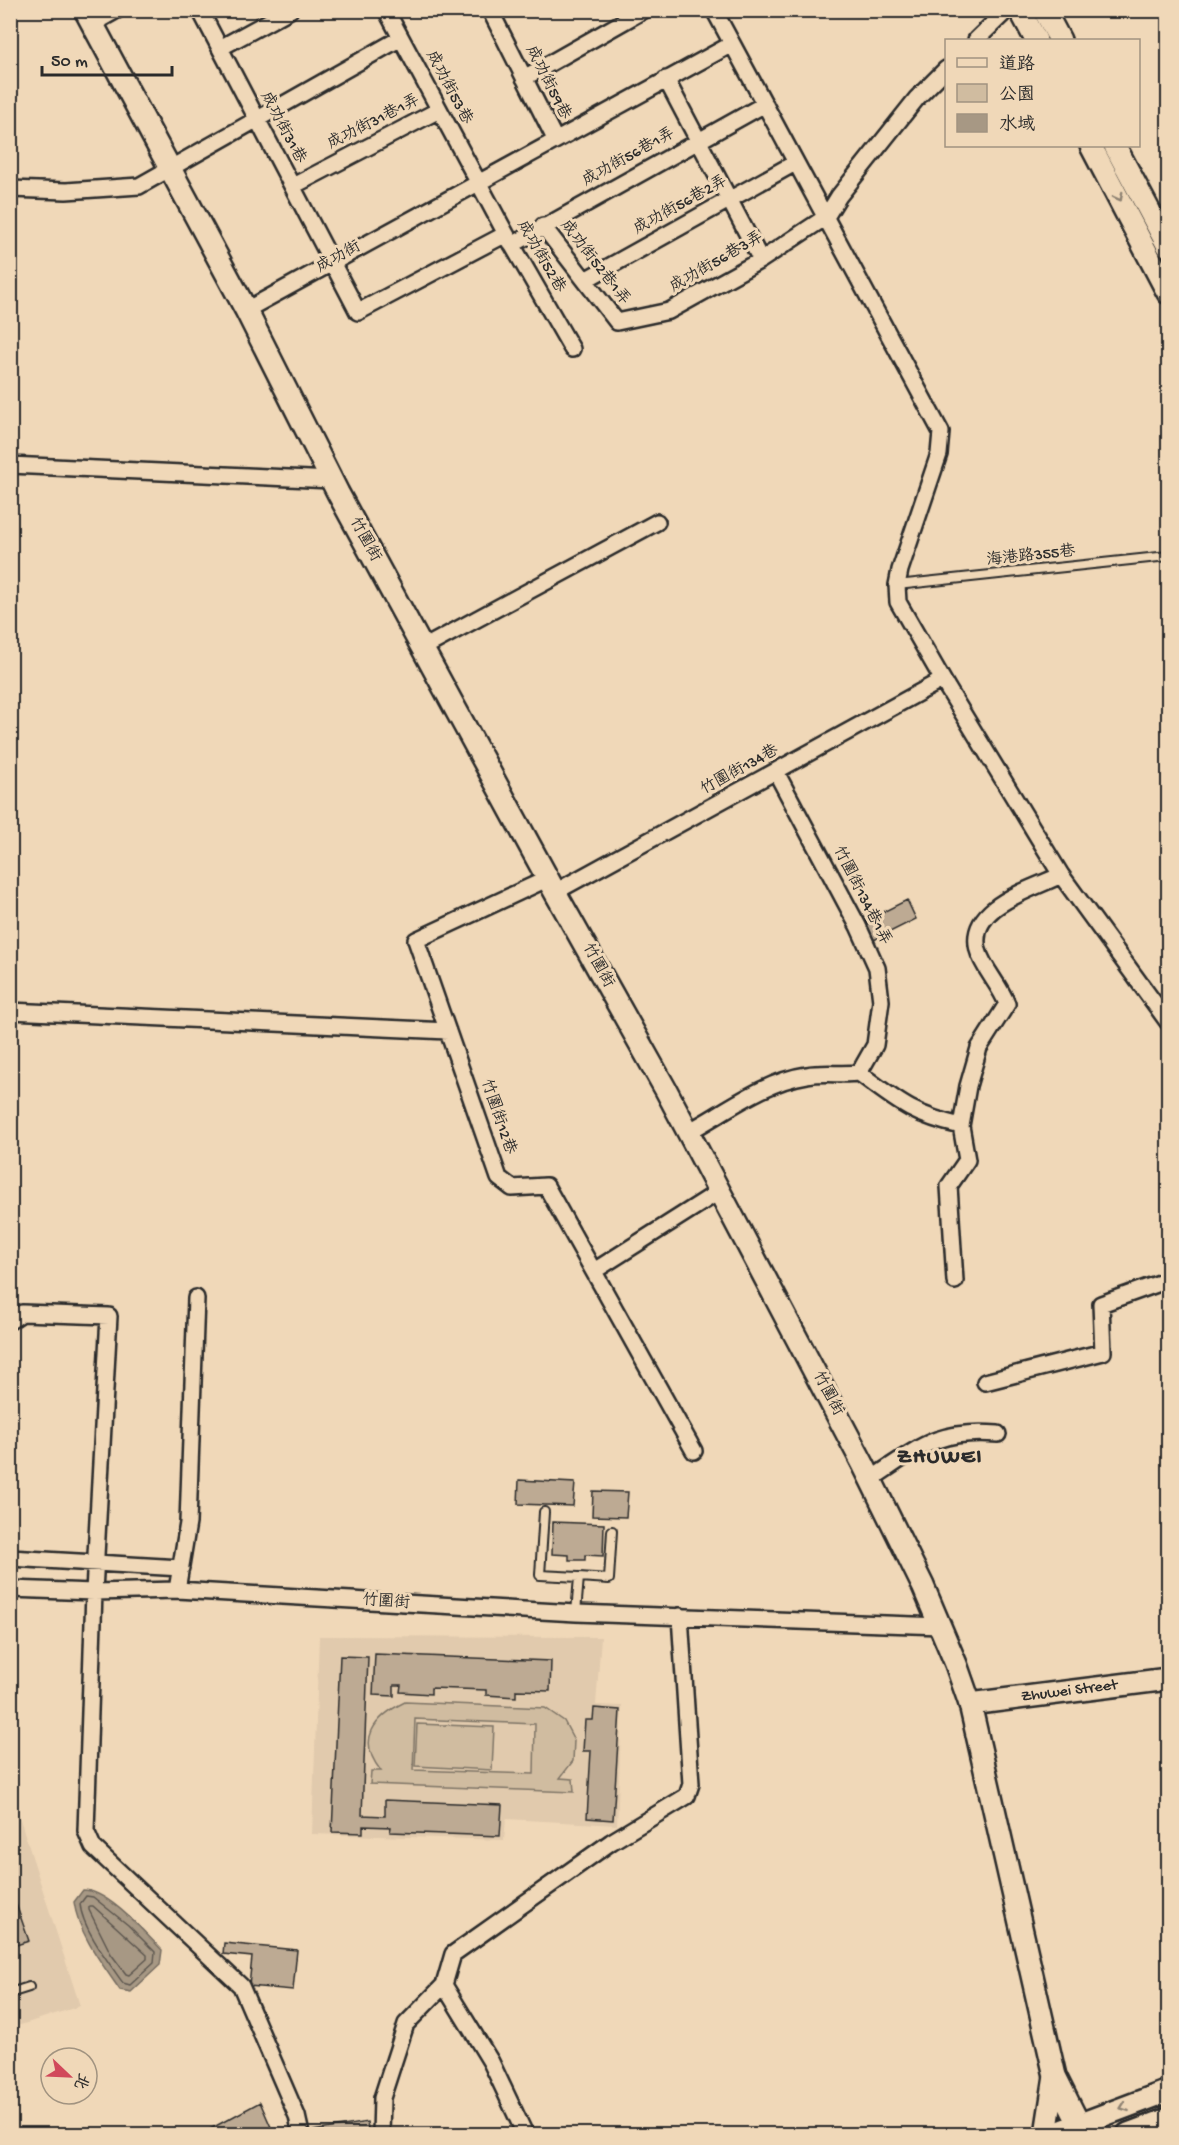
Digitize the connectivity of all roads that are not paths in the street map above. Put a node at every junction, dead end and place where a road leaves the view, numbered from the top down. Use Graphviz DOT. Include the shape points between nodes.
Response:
graph roads {
  1 [pos="117,10"];
  2 [pos="200,10"];
  3 [pos="290,10"];
  4 [pos="386,10"];
  5 [pos="644,10"];
  6 [pos="714,10"];
  7 [pos="1007,10"];
  8 [pos="1020,10"];
  9 [pos="1044,10"];
  10 [pos="495,12"];
  11 [pos="89,17"];
  12 [pos="400,38"];
  13 [pos="977,39"];
  14 [pos="1034,39"];
  15 [pos="1059,39"];
  16 [pos="732,44"];
  17 [pos="220,48"];
  18 [pos="945,70"];
  19 [pos="524,78"];
  20 [pos="666,79"];
  21 [pos="765,104"];
  22 [pos="439,110"];
  23 [pos="257,118"];
  24 [pos="555,139"];
  25 [pos="698,140"];
  26 [pos="1092,147"];
  27 [pos="1116,147"];
  28 [pos="795,163"];
  29 [pos="169,167"];
  30 [pos="478,182"];
  31 [pos="293,186"];
  32 [pos="10,189"];
  33 [pos="730,200"];
  34 [pos="826,217"];
  35 [pos="543,226"];
  36 [pos="509,240"];
  37 [pos="1168,246"];
  38 [pos="761,260"];
  39 [pos="333,262"];
  40 [pos="585,280"];
  41 [pos="1168,293"];
  42 [pos="246,310"];
  43 [pos="617,322"];
  44 [pos="572,349"];
  45 [pos="10,465"];
  46 [pos="332,480"];
  47 [pos="657,522"];
  48 [pos="1168,556"];
  49 [pos="897,585"];
  50 [pos="423,648"];
  51 [pos="942,680"];
  52 [pos="776,772"];
  53 [pos="1061,876"];
  54 [pos="552,885"];
  55 [pos="10,1011"];
  56 [pos="1168,1022"];
  57 [pos="448,1031"];
  58 [pos="859,1073"];
  59 [pos="961,1126"];
  60 [pos="688,1132"];
  61 [pos="720,1191"];
  62 [pos="594,1271"];
  63 [pos="1168,1280"];
  64 [pos="955,1281"];
  65 [pos="196,1298"];
  66 [pos="10,1321"];
  67 [pos="985,1382"];
  68 [pos="998,1434"];
  69 [pos="694,1451"];
  70 [pos="871,1479"];
  71 [pos="544,1512"];
  72 [pos="612,1531"];
  73 [pos="10,1558"];
  74 [pos="96,1562"];
  75 [pos="181,1569"];
  76 [pos="579,1577"];
  77 [pos="10,1588"];
  78 [pos="177,1590"];
  79 [pos="94,1592"];
  80 [pos="576,1613"];
  81 [pos="680,1616"];
  82 [pos="941,1626"];
  83 [pos="1168,1679"];
  84 [pos="970,1704"];
  85 [pos="444,1985"];
  86 [pos="29,1987"];
  87 [pos="10,1993"];
  88 [pos="1054,2076"];
  89 [pos="1168,2091"];
  90 [pos="1168,2119"];
  91 [pos="1082,2129"];
  92 [pos="301,2134"];
  93 [pos="381,2134"];
  94 [pos="525,2134"];
  95 [pos="1046,2134"];
  96 [pos="1054,2134"];
  97 [pos="1128,2134"];
  1 -- 11 [label="street"];
  2 -- 17 [label="street, 成功街31巷"];
  3 -- 17 [label="street"];
  4 -- 12 [label="street, 成功街53巷"];
  5 -- 19 [label="street"];
  6 -- 16 [label="street"];
  7 -- 13 [label="street"];
  8 -- 14 [label="street"];
  9 -- 15 [label="street"];
  10 -- 19 [label="street, 成功街59巷"];
  11 -- 29 [label="street"];
  12 -- 22 [label="street, 成功街53巷"];
  12 -- 23 [label="street"];
  16 -- 20 [label="street, 成功街"];
  16 -- 21 [label="street"];
  17 -- 23 [label="street, 成功街31巷"];
  18 -- 34 [label="street" via="917,98"];
  19 -- 24 [label="street, 成功街59巷"];
  20 -- 24 [label="street, 成功街"];
  20 -- 25 [label="street"];
  21 -- 25 [label="street, 成功街56巷1弄"];
  21 -- 28 [label="street"];
  22 -- 30 [label="street, 成功街53巷"];
  22 -- 31 [label="street, 成功街31巷1弄"];
  23 -- 29 [label="street"];
  23 -- 31 [label="street, 成功街31巷"];
  24 -- 30 [label="street, 成功街"];
  25 -- 33 [label="street"];
  25 -- 35 [label="street, 成功街56巷1弄"];
  26 -- 41 [label="street, one-way"];
  27 -- 37 [label="street"];
  28 -- 33 [label="street, 成功街56巷2弄"];
  28 -- 34 [label="street"];
  29 -- 32 [label="street" via="139,186 66,191"];
  29 -- 42 [label="street"];
  30 -- 36 [label="street, 成功街52巷"];
  30 -- 39 [label="street, 成功街"];
  31 -- 39 [label="street, 成功街31巷"];
  33 -- 38 [label="street"];
  33 -- 40 [label="street, 成功街56巷2弄"];
  34 -- 38 [label="street, 成功街56巷3弄"];
  34 -- 49 [label="street" via="941,432 939,454"];
  35 -- 36 [label="street, 成功街56巷1弄"];
  35 -- 40 [label="street, 成功街52巷1弄"];
  36 -- 39 [label="street, 成功街31巷" via="358,312"];
  36 -- 44 [label="street, 成功街52巷"];
  38 -- 43 [label="street, 成功街56巷3弄" via="669,311"];
  39 -- 42 [label="street, 成功街"];
  40 -- 43 [label="street, 成功街52巷1弄"];
  42 -- 46 [label="street, 竹圍街"];
  45 -- 46 [label="street"];
  46 -- 50 [label="street, 竹圍街"];
  47 -- 50 [label="street"];
  48 -- 49 [label="lane, 海港路355巷"];
  49 -- 51 [label="street" via="898,602"];
  50 -- 54 [label="street, 竹圍街"];
  51 -- 52 [label="street, 竹圍街134巷"];
  51 -- 53 [label="street"];
  52 -- 54 [label="street, 竹圍街134巷"];
  52 -- 58 [label="street, 竹圍街134巷1弄" via="877,968 881,1001 876,1045"];
  53 -- 56 [label="street"];
  53 -- 59 [label="street" via="988,912 977,928 978,951 1006,1004 980,1048"];
  54 -- 57 [label="street, 竹圍街12巷" via="416,940"];
  54 -- 60 [label="street, 竹圍街"];
  55 -- 57 [label="street"];
  57 -- 62 [label="street, 竹圍街12巷" via="499,1178 512,1188 546,1186"];
  58 -- 59 [label="street" via="901,1105 927,1118"];
  58 -- 60 [label="street" via="808,1074 774,1085"];
  59 -- 64 [label="street" via="967,1160 949,1186"];
  60 -- 61 [label="street, 竹圍街"];
  61 -- 62 [label="street"];
  61 -- 70 [label="street, 竹圍街"];
  62 -- 69 [label="street, 竹圍街12巷"];
  63 -- 67 [label="street" via="1101,1304 1103,1352"];
  65 -- 75 [label="street" via="188,1523"];
  66 -- 74 [label="street" via="22,1313 109,1316"];
  68 -- 70 [label="street" via="969,1432 939,1437"];
  70 -- 82 [label="street, 竹圍街"];
  71 -- 76 [label="lane" via="540,1575"];
  72 -- 76 [label="lane" via="609,1579"];
  73 -- 74 [label="street"];
  74 -- 75 [label="street"];
  74 -- 79 [label="street"];
  75 -- 78 [label="street"];
  76 -- 80 [label="lane"];
  77 -- 79 [label="street, 竹圍街"];
  78 -- 79 [label="street, 竹圍街"];
  78 -- 80 [label="street, 竹圍街"];
  79 -- 92 [label="street" via="86,1831 93,1847 241,1986 297,2116"];
  80 -- 81 [label="street, 竹圍街"];
  81 -- 82 [label="street, 竹圍街"];
  81 -- 85 [label="street" via="691,1784 687,1796 611,1842 453,1954"];
  82 -- 84 [label="street, 竹圍街"];
  83 -- 84 [label="street, Zhuwei Street"];
  84 -- 88 [label="street, 竹圍街"];
  85 -- 93 [label="street" via="406,2024 382,2098"];
  85 -- 94 [label="street" via="491,2062"];
  86 -- 87 [label="lane"];
  88 -- 91 [label="street"];
  88 -- 95 [label="street"];
  89 -- 91 [label="street, one-way"];
  90 -- 97 [label="street"];
  91 -- 96 [label="street"];
}
